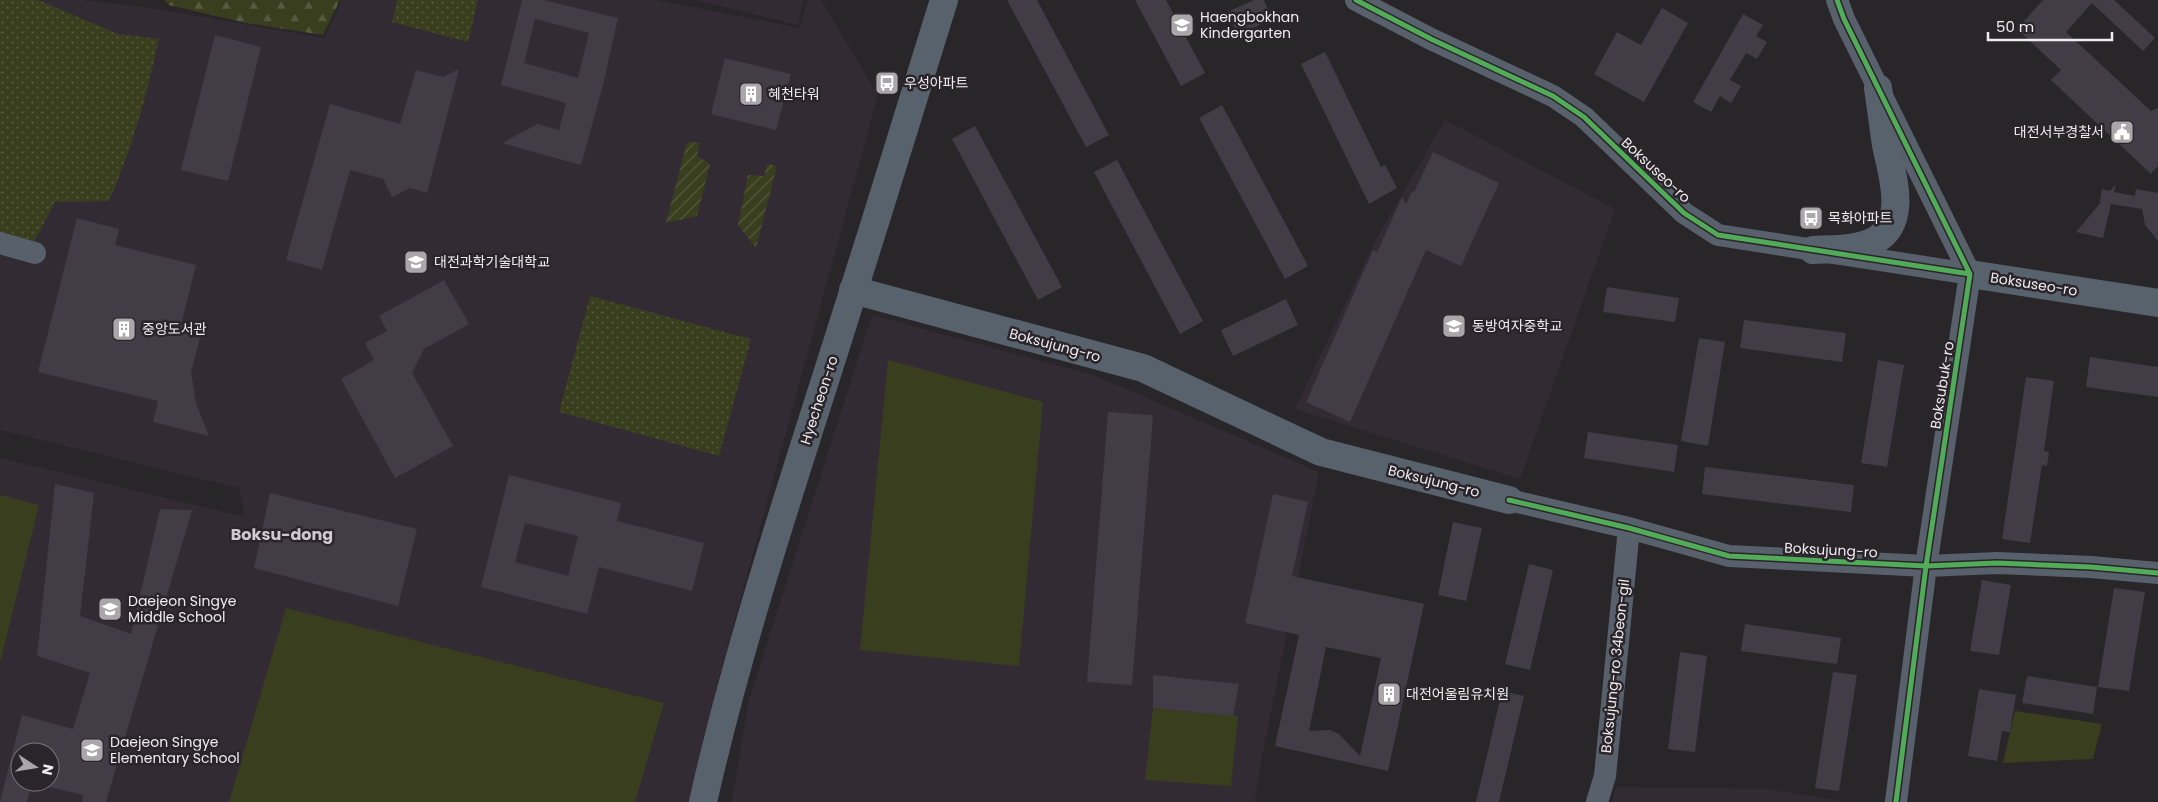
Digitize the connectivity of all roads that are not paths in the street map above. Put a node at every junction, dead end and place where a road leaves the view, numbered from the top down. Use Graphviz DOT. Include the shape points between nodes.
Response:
graph roads {
  1 [pos="944,0"];
  2 [pos="1356,0"];
  3 [pos="1837,0"];
  4 [pos="1878,88"];
  5 [pos="0,243"];
  6 [pos="1813,250"];
  7 [pos="35,253"];
  8 [pos="1970,274"];
  9 [pos="854,290"];
  10 [pos="2158,303"];
  11 [pos="1508,500"];
  12 [pos="1628,528"];
  13 [pos="1926,566"];
  14 [pos="2158,573"];
  15 [pos="703,802"];
  16 [pos="1597,802"];
  17 [pos="1896,802"];
  1 -- 9 [label="main road, Hyecheon-ro"];
  2 -- 6 [label="street, Boksuseo-ro" via="1431,40 1553,96 1584,118 1684,213 1718,235"];
  3 -- 4 [label="street"];
  4 -- 6 [label="main road" via="1896,197 1894,216 1875,240 1859,246"];
  4 -- 8 [label="street"];
  5 -- 7 [label="street"];
  6 -- 8 [label="street, Boksuseo-ro"];
  8 -- 10 [label="main road, Boksuseo-ro"];
  8 -- 13 [label="street, Boksubuk-ro"];
  9 -- 11 [label="main road, Boksujung-ro" via="1144,368 1321,452"];
  9 -- 15 [label="main road, Hyecheon-ro" via="762,578 722,719"];
  11 -- 12 [label="street, Boksujung-ro"];
  12 -- 13 [label="street, Boksujung-ro" via="1729,556"];
  12 -- 16 [label="street, Boksujung-ro 34beon-gil" via="1605,776"];
  13 -- 14 [label="street, Boksujung-ro" via="1997,563"];
  13 -- 17 [label="street, Boksubuk-ro"];
}
